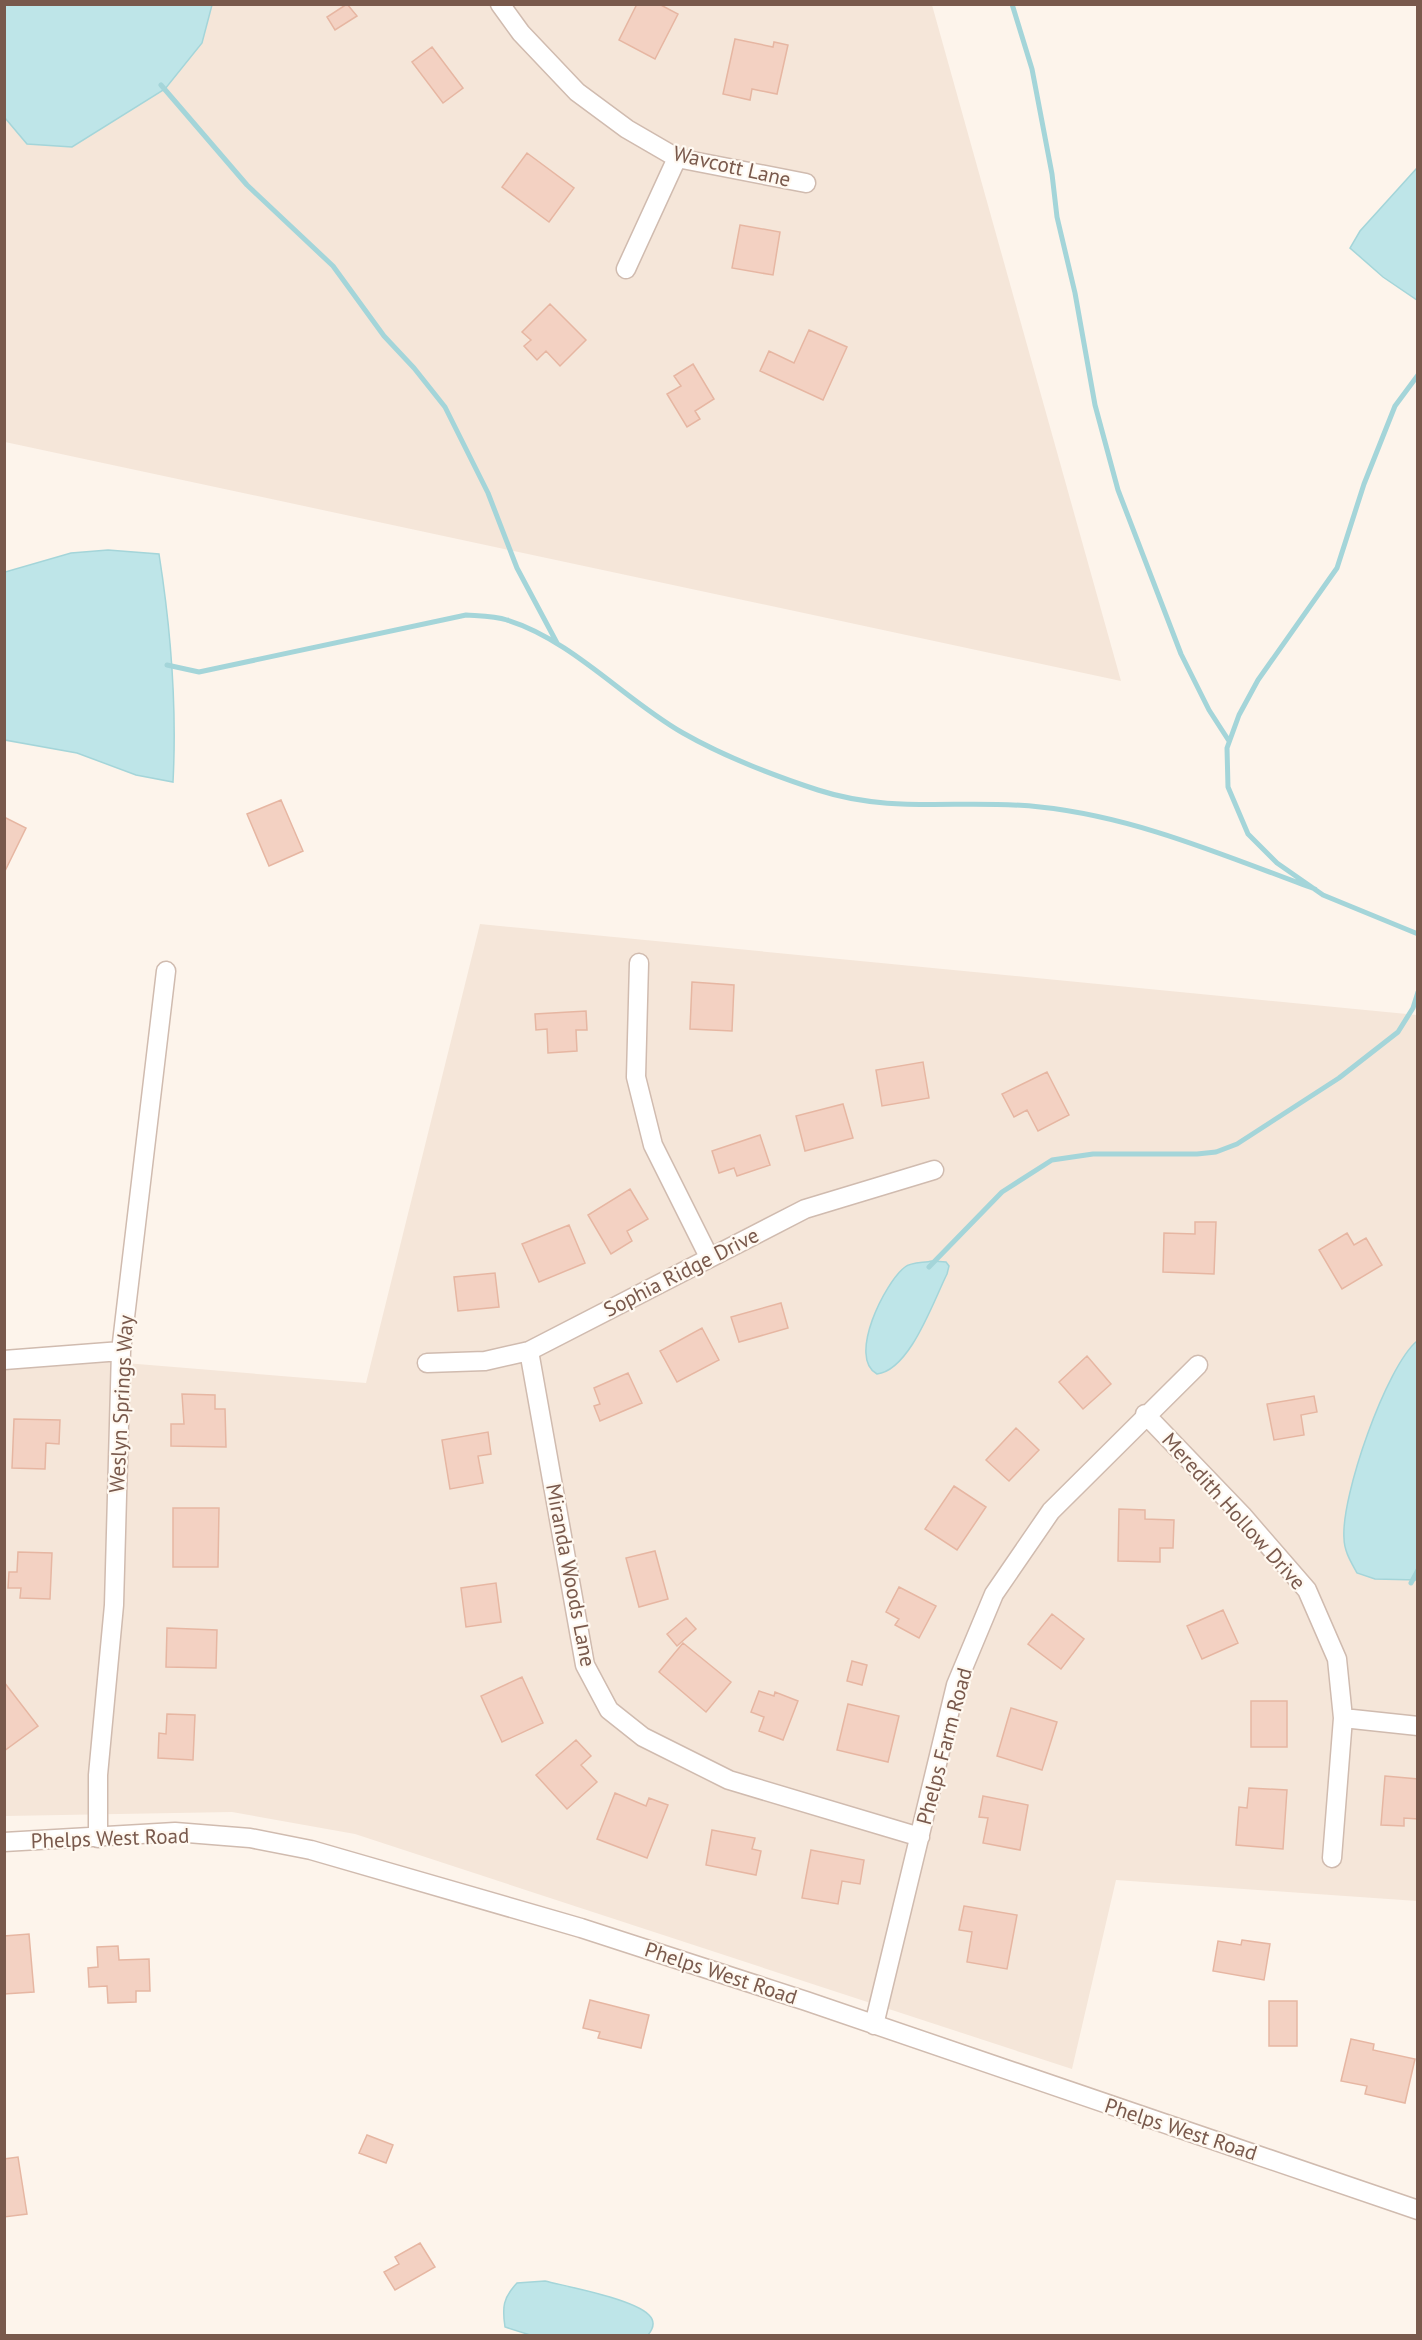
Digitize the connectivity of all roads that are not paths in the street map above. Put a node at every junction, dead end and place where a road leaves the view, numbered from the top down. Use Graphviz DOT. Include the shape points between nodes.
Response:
graph roads {
  1 [pos="500,4"];
  2 [pos="677,158"];
  3 [pos="806,183"];
  4 [pos="626,269"];
  5 [pos="639,963"];
  6 [pos="166,971"];
  7 [pos="934,1170"];
  8 [pos="709,1257"];
  9 [pos="120,1352"];
  10 [pos="529,1352"];
  11 [pos="4,1360"];
  12 [pos="427,1364"];
  13 [pos="1198,1365"];
  14 [pos="1146,1414"];
  15 [pos="1343,1719"];
  16 [pos="1418,1726"];
  17 [pos="920,1837"];
  18 [pos="98,1838"];
  19 [pos="4,1842"];
  20 [pos="1332,1858"];
  21 [pos="874,2025"];
  22 [pos="1418,2210"];
  1 -- 2 [label="street, Wavcott Lane" via="520,33 577,92 627,129"];
  2 -- 3 [label="street, Wavcott Lane"];
  2 -- 4 [label="street"];
  5 -- 8 [label="street" via="636,1077 653,1145"];
  6 -- 9 [label="street, Weslyn Springs Way"];
  7 -- 8 [label="street, Sophia Ridge Drive" via="804,1209"];
  8 -- 10 [label="street, Sophia Ridge Drive"];
  9 -- 11 [label="street"];
  9 -- 18 [label="street, Weslyn Springs Way" via="114,1605 98,1775"];
  10 -- 12 [label="street, Sophia Ridge Drive" via="485,1361"];
  10 -- 17 [label="street, Miranda Woods Lane" via="585,1665 609,1710 644,1737 729,1780"];
  13 -- 14 [label="street, Phelps Farm Road"];
  14 -- 15 [label="street, Meredith Hollow Drive" via="1307,1590 1337,1659"];
  14 -- 17 [label="street, Phelps Farm Road" via="1051,1511 994,1594 956,1685"];
  15 -- 16 [label="street"];
  15 -- 20 [label="street, Meredith Hollow Drive"];
  17 -- 21 [label="street, Phelps Farm Road"];
  18 -- 19 [label="street, Phelps West Road"];
  18 -- 21 [label="street, Phelps West Road" via="175,1832 250,1838 311,1850 581,1928"];
  21 -- 22 [label="street, Phelps West Road"];
}
